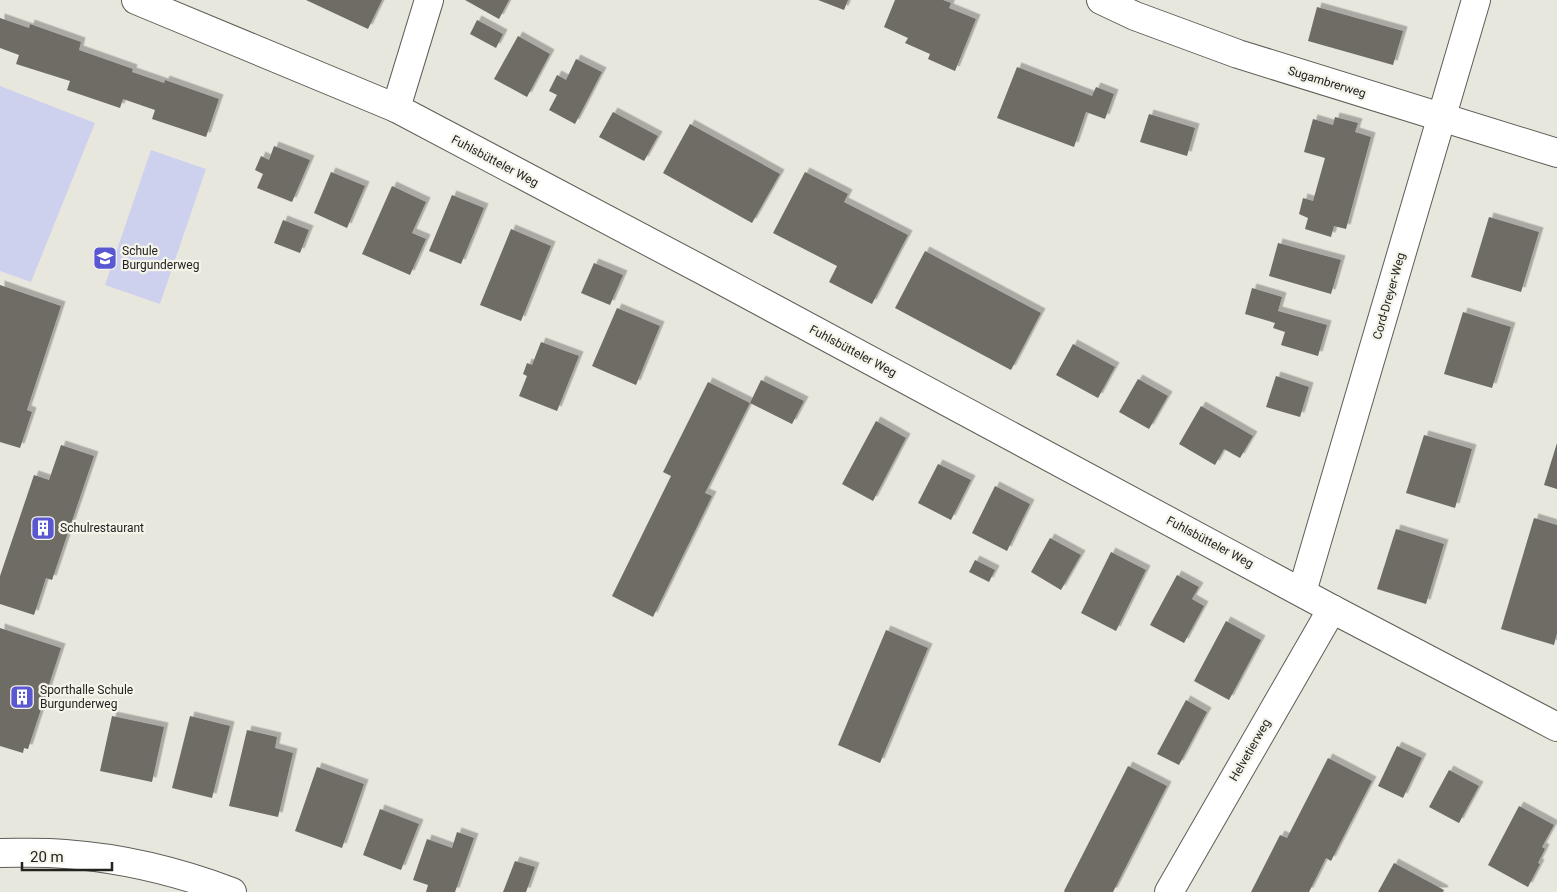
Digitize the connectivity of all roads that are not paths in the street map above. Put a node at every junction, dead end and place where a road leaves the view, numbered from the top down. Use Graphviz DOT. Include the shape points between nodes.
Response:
graph roads {
  1 [pos="136,0"];
  2 [pos="429,0"];
  3 [pos="1101,0"];
  4 [pos="1476,0"];
  5 [pos="396,108"];
  6 [pos="1442,117"];
  7 [pos="1557,153"];
  8 [pos="1302,592"];
  9 [pos="1332,609"];
  10 [pos="1557,727"];
  11 [pos="0,853"];
  12 [pos="232,892"];
  13 [pos="1169,892"];
  1 -- 5 [label="street, Fuhlsbütteler Weg"];
  2 -- 5 [label="street"];
  3 -- 6 [label="street, Sugambrerweg" via="1238,54"];
  4 -- 6 [label="street, Cord-Dreyer-Weg"];
  5 -- 8 [label="street, Fuhlsbütteler Weg"];
  6 -- 7 [label="street, Sugambrerweg"];
  6 -- 8 [label="street, Cord-Dreyer-Weg"];
  8 -- 9 [label="street, Fuhlsbütteler Weg"];
  9 -- 10 [label="street, Fuhlsbütteler Weg"];
  9 -- 13 [label="street, Helvetierweg"];
  11 -- 12 [label="street" via="66,854 113,860 178,874"];
}
